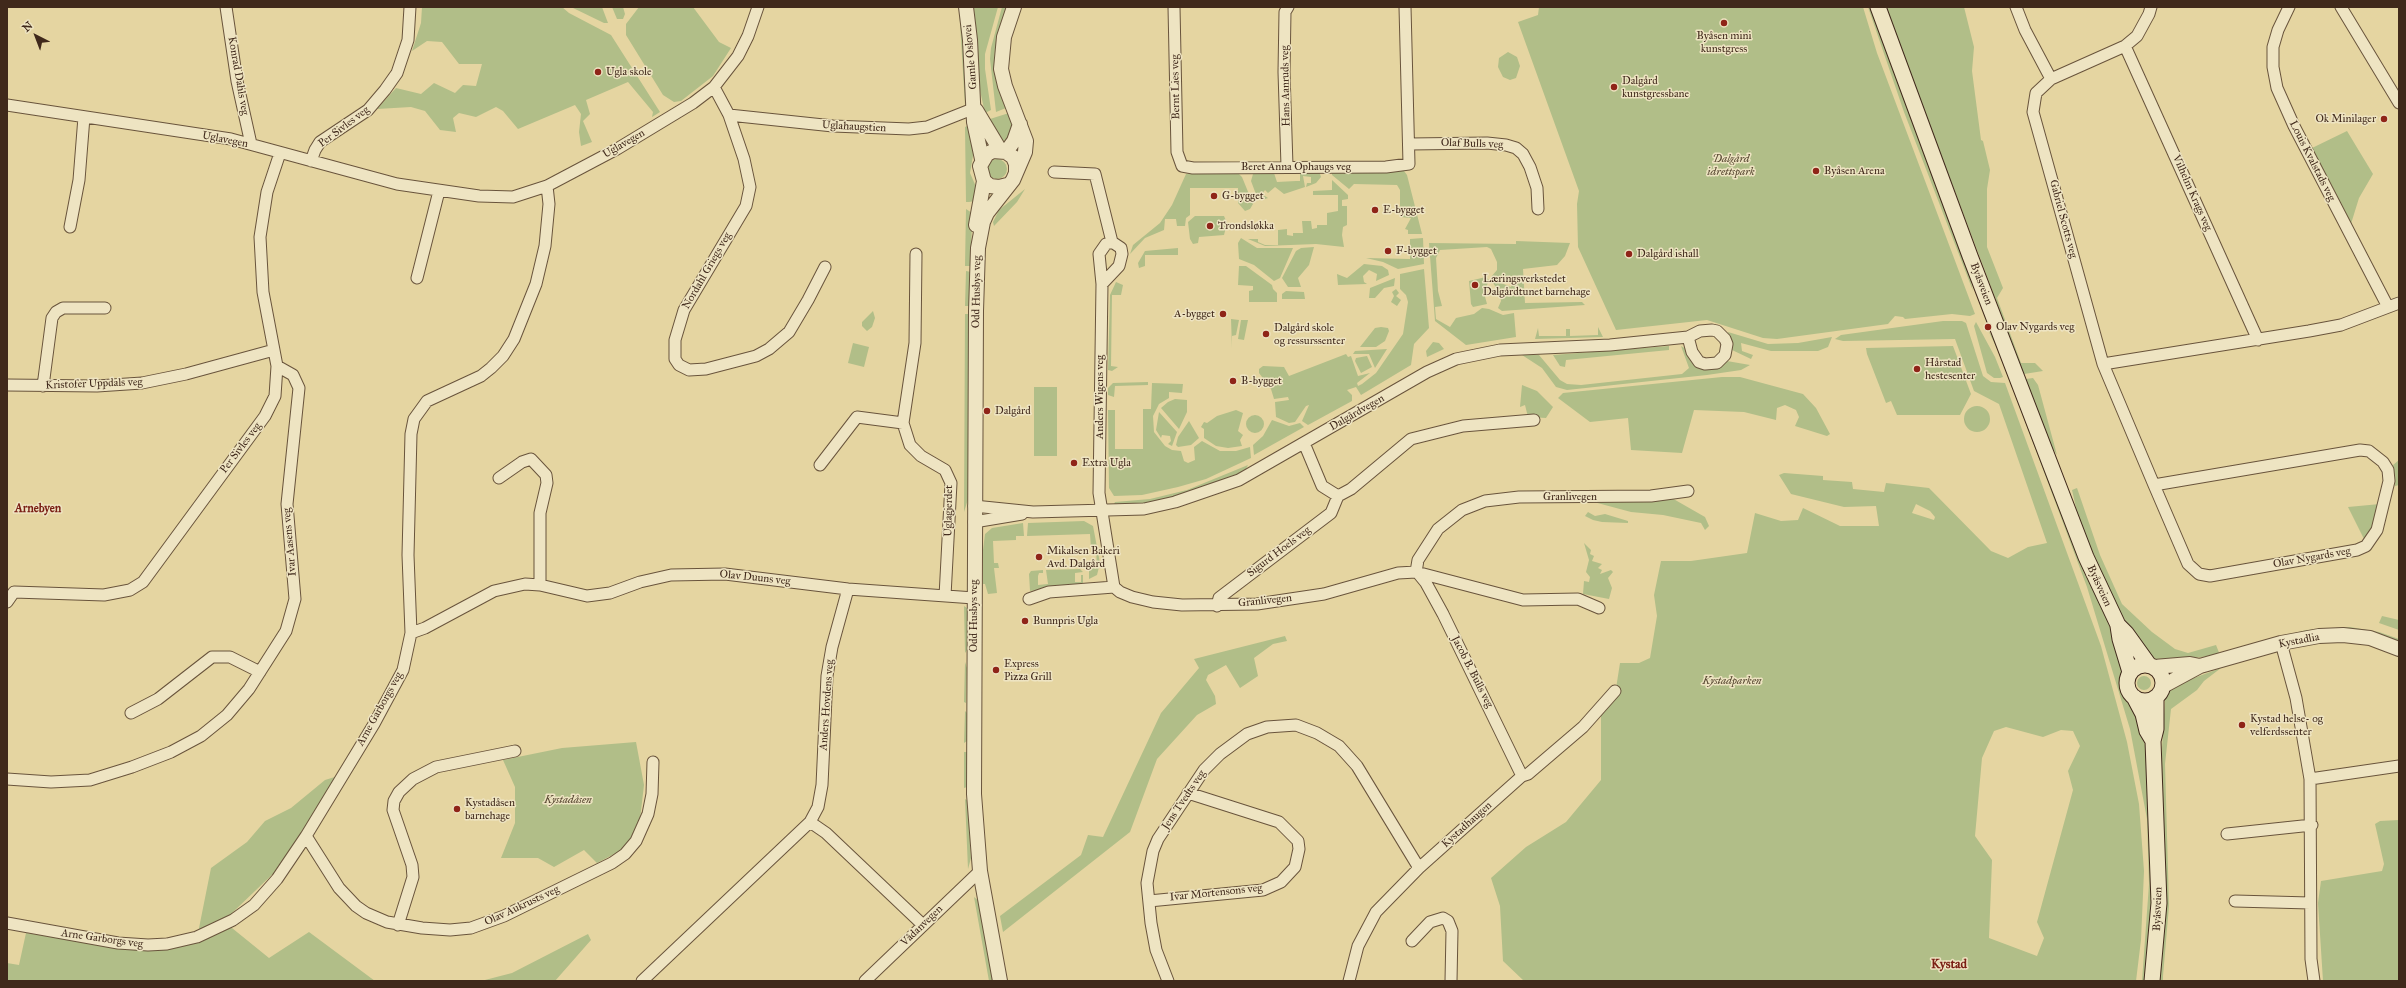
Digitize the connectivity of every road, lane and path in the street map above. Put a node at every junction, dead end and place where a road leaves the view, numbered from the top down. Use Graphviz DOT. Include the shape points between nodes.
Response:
graph roads {
  1 [pos="226,7"];
  2 [pos="410,7"];
  3 [pos="758,7"];
  4 [pos="966,7"];
  5 [pos="1014,7"];
  6 [pos="1174,7"];
  7 [pos="1288,7"];
  8 [pos="1405,7"];
  9 [pos="1878,7"];
  10 [pos="2016,7"];
  11 [pos="2151,7"];
  12 [pos="2289,7"];
  13 [pos="2341,7"];
  14 [pos="2125,46"];
  15 [pos="2052,79"];
  16 [pos="714,87"];
  17 [pos="2399,103"];
  18 [pos="7,105"];
  19 [pos="975,108"];
  20 [pos="729,115"];
  21 [pos="84,116"];
  22 [pos="1020,124"];
  23 [pos="251,144"];
  24 [pos="1410,144"];
  25 [pos="1003,151"];
  26 [pos="280,154"];
  27 [pos="982,159"];
  28 [pos="311,161"];
  29 [pos="1182,166"];
  30 [pos="1287,166"];
  31 [pos="1054,172"];
  32 [pos="1016,173"];
  33 [pos="984,180"];
  34 [pos="1007,185"];
  35 [pos="547,186"];
  36 [pos="439,190"];
  37 [pos="1538,209"];
  38 [pos="70,227"];
  39 [pos="1112,242"];
  40 [pos="978,248"];
  41 [pos="916,254"];
  42 [pos="825,267"];
  43 [pos="417,278"];
  44 [pos="1102,284"];
  45 [pos="2399,303"];
  46 [pos="2388,307"];
  47 [pos="106,308"];
  48 [pos="1688,337"];
  49 [pos="2258,340"];
  50 [pos="274,350"];
  51 [pos="2103,364"];
  52 [pos="277,366"];
  53 [pos="7,385"];
  54 [pos="43,386"];
  55 [pos="1534,420"];
  56 [pos="903,423"];
  57 [pos="1304,443"];
  58 [pos="820,465"];
  59 [pos="498,478"];
  60 [pos="2154,486"];
  61 [pos="1688,491"];
  62 [pos="1338,496"];
  63 [pos="974,506"];
  64 [pos="1101,511"];
  65 [pos="1033,512"];
  66 [pos="974,522"];
  67 [pos="1416,572"];
  68 [pos="540,585"];
  69 [pos="1114,587"];
  70 [pos="848,589"];
  71 [pos="11,592"];
  72 [pos="945,596"];
  73 [pos="974,598"];
  74 [pos="1029,599"];
  75 [pos="7,602"];
  76 [pos="1217,606"];
  77 [pos="1599,608"];
  78 [pos="2118,625"];
  79 [pos="411,633"];
  80 [pos="2281,644"];
  81 [pos="2399,649"];
  82 [pos="2152,666"];
  83 [pos="2200,666"];
  84 [pos="260,672"];
  85 [pos="2130,672"];
  86 [pos="1615,691"];
  87 [pos="2159,691"];
  88 [pos="2134,697"];
  89 [pos="131,713"];
  90 [pos="2153,741"];
  91 [pos="514,751"];
  92 [pos="653,762"];
  93 [pos="2399,766"];
  94 [pos="1522,776"];
  95 [pos="2310,779"];
  96 [pos="7,780"];
  97 [pos="1188,793"];
  98 [pos="810,822"];
  99 [pos="2312,825"];
  100 [pos="2227,834"];
  101 [pos="306,836"];
  102 [pos="1419,868"];
  103 [pos="980,871"];
  104 [pos="1149,901"];
  105 [pos="2234,901"];
  106 [pos="2310,903"];
  107 [pos="7,923"];
  108 [pos="398,925"];
  109 [pos="923,925"];
  110 [pos="1412,941"];
  111 [pos="642,981"];
  112 [pos="865,981"];
  113 [pos="1000,981"];
  114 [pos="1168,981"];
  115 [pos="1349,981"];
  116 [pos="1451,981"];
  117 [pos="2152,981"];
  118 [pos="2314,981"];
  1 -- 23 [label="street, Konrad Dahls veg" via="237,81"];
  2 -- 28 [label="street, Per Sivles veg" via="408,40 393,78 368,110 320,142"];
  3 -- 16 [label="street, Uglavegen" via="738,56"];
  4 -- 19 [label="street, Gamle Oslovei"];
  5 -- 22 [label="street" via="1004,38 1001,69"];
  6 -- 29 [label="street, Bernt Lies veg" via="1177,152"];
  7 -- 30 [label="street, Hans Aanruds veg" via="1285,12 1284,72"];
  8 -- 24 [label="street"];
  9 -- 78 [label="main road, Byåsveien" via="2086,557"];
  10 -- 15 [label="street" via="2025,30"];
  11 -- 14 [label="street, Gabriel Scotts veg" via="2150,14 2137,36"];
  12 -- 46 [label="street, Louis Kvalstads veg" via="2273,47 2277,88 2294,126"];
  13 -- 17 [label="street"];
  14 -- 15 [label="street, Gabriel Scotts veg"];
  14 -- 49 [label="street, Vilhelm Krags veg"];
  15 -- 51 [label="street, Gabriel Scotts veg" via="2036,93 2034,112"];
  16 -- 20 [label="street, Nordahl Griegs veg"];
  16 -- 35 [label="street, Uglavegen" via="693,103 617,149"];
  18 -- 21 [label="street, Uglavegen"];
  19 -- 20 [label="street, Uglahaugstien" via="927,127 909,129 833,126"];
  19 -- 25 [label="street, Gamle Oslovei"];
  19 -- 27 [label="street, Gamle Oslovei" via="974,122"];
  20 -- 42 [label="street, Nordahl Griegs veg" via="744,158 750,187 746,206 684,310 675,340 675,358 679,365 689,370 706,369 756,356 769,349 789,332"];
  21 -- 23 [label="street, Uglavegen"];
  21 -- 38 [label="street" via="79,180"];
  22 -- 25 [label="street" via="1014,141"];
  22 -- 32 [label="street" via="1026,141 1025,152"];
  23 -- 26 [label="street, Uglavegen"];
  24 -- 30 [label="street, Beret Anna Ophaugs veg" via="1409,164 1386,167"];
  24 -- 37 [label="street, Olaf Bulls veg" via="1487,143 1506,144 1516,148 1523,154 1530,167 1537,188"];
  25 -- 27 [label="street" via="987,154"];
  25 -- 32 [label="street" via="1012,157 1016,164"];
  26 -- 28 [label="street, Uglavegen"];
  26 -- 50 [label="street, Per Sivles veg" via="267,192 260,237 260,262"];
  27 -- 33 [label="street" via="980,174"];
  28 -- 36 [label="street, Uglavegen" via="397,184"];
  29 -- 30 [label="street, Beret Anna Ophaugs veg"];
  31 -- 39 [label="street" via="1095,174"];
  32 -- 34 [label="street"];
  33 -- 34 [label="street" via="994,186"];
  33 -- 40 [label="street, Odd Husbys veg" via="974,238"];
  34 -- 40 [label="street, Odd Husbys veg" via="987,213"];
  35 -- 36 [label="street, Uglavegen" via="513,197 479,196"];
  35 -- 79 [label="street, Arne Garborgs veg" via="549,204 544,254 536,284 514,339 491,368 481,376 427,401 414,419 411,434 408,555"];
  36 -- 43 [label="street"];
  39 -- 44 [label="street, Anders Wigens veg" via="1106,244 1098,254"];
  39 -- 44 [label="street" via="1121,248 1121,261"];
  40 -- 63 [label="street, Odd Husbys veg"];
  41 -- 56 [label="street, Uglagjerdet" via="915,343"];
  44 -- 64 [label="street, Anders Wigens veg"];
  45 -- 46 [label="street"];
  46 -- 49 [label="street" via="2341,325"];
  47 -- 54 [label="street" via="63,308 56,312 52,318"];
  48 -- 57 [label="street, Dalgårdvegen" via="1596,346 1500,350 1456,359 1427,372"];
  49 -- 51 [label="street"];
  50 -- 52 [label="street, Per Sivles veg"];
  50 -- 54 [label="street, Kristofer Uppdals veg" via="142,383"];
  51 -- 60 [label="street, Olav Nygards veg"];
  52 -- 71 [label="street, Per Sivles veg" via="274,396 265,416 143,582 130,590 104,595"];
  52 -- 84 [label="street, Ivar Aasens veg" via="293,375 299,388 287,504 295,599 286,631"];
  53 -- 54 [label="street, Kristofer Uppdals veg"];
  55 -- 62 [label="street" via="1464,426 1411,439 1351,490"];
  56 -- 58 [label="street" via="857,417"];
  56 -- 72 [label="street, Uglagjerdet" via="910,445 921,456 945,470 951,483"];
  57 -- 62 [label="street" via="1322,486"];
  57 -- 64 [label="street, Dalgårdvegen" via="1239,480 1212,491 1144,509"];
  59 -- 68 [label="street" via="522,462 531,460 546,474 547,483 540,512"];
  60 -- 60 [label="street, Olav Nygards veg" via="2360,450 2377,456 2384,462 2389,481 2377,530 2369,542 2357,550 2210,576 2199,574 2188,564"];
  61 -- 67 [label="street, Granlivegen" via="1651,496 1519,497 1485,501 1462,510 1438,529 1418,560"];
  62 -- 76 [label="street, Sigurd Hoels veg" via="1331,513 1219,598"];
  63 -- 65 [label="street, Dalgårdvegen"];
  63 -- 66 [label="street, Odd Husbys veg"];
  64 -- 65 [label="street, Dalgårdvegen"];
  64 -- 69 [label="street"];
  65 -- 66 [label="street, Dalgårdvegen"];
  66 -- 73 [label="street, Odd Husbys veg"];
  67 -- 76 [label="street, Granlivegen" via="1398,574 1324,594 1257,604"];
  67 -- 77 [label="street, Granlivegen" via="1523,600 1578,599"];
  67 -- 94 [label="street, Jacob B. Bulls veg" via="1426,582 1443,614"];
  68 -- 70 [label="street, Olav Duuns veg" via="579,595 597,596 671,575 725,574"];
  68 -- 79 [label="street, Olav Duuns veg" via="525,584 494,591"];
  69 -- 74 [label="street" via="1049,592"];
  69 -- 76 [label="street, Granlivegen" via="1132,597 1153,602"];
  70 -- 72 [label="street, Olav Duuns veg"];
  70 -- 98 [label="street, Anders Hovdens veg" via="827,676 822,785 818,807"];
  71 -- 75 [label="street, Per Sivles veg"];
  72 -- 73 [label="street, Olav Duuns veg"];
  73 -- 103 [label="street, Odd Husbys veg" via="974,794"];
  78 -- 82 [label="main road, Byåsveien"];
  78 -- 85 [label="main road, Byåsveien"];
  79 -- 101 [label="street, Arne Garborgs veg" via="403,670 374,724"];
  80 -- 81 [label="street, Kystadlia" via="2319,636 2343,635 2370,638"];
  80 -- 83 [label="street, Kystadlia"];
  80 -- 95 [label="street" via="2296,698"];
  82 -- 83 [label="street, Kystadlia"];
  82 -- 85 [label="main road" via="2139,666"];
  82 -- 87 [label="main road" via="2161,674"];
  83 -- 87 [label="street, Kystadlia"];
  84 -- 89 [label="street" via="230,656 212,657 158,699"];
  84 -- 96 [label="street, Ivar Aasens veg" via="228,715 201,736 171,752 90,780"];
  85 -- 88 [label="main road" via="2128,688"];
  86 -- 94 [label="street, Kystadhaugen" via="1582,727 1528,774"];
  87 -- 88 [label="main road" via="2144,700"];
  87 -- 90 [label="main road, Byåsveien"];
  88 -- 90 [label="main road, Byåsveien"];
  90 -- 117 [label="main road, Byåsveien" via="2159,903"];
  91 -- 108 [label="street" via="436,767 413,779 399,792 393,810 412,865 413,877"];
  92 -- 108 [label="street, Olav Aukrusts veg" via="652,794 642,830 625,854 612,863 488,923 450,930"];
  93 -- 95 [label="street"];
  94 -- 102 [label="street, Kystadhaugen"];
  95 -- 99 [label="street"];
  97 -- 102 [label="street, Jens Tvedts veg" via="1204,770 1220,754 1247,734 1267,727 1296,725 1317,733 1339,746 1357,766"];
  97 -- 104 [label="street, Jens Tvedts veg" via="1153,851 1149,866"];
  97 -- 104 [label="street, Ivar Mortensons veg" via="1279,822 1298,841 1295,867 1281,882 1263,890"];
  98 -- 109 [label="street" via="826,833"];
  98 -- 111 [label="street, Anders Hovdens veg"];
  99 -- 100 [label="street"];
  99 -- 106 [label="street"];
  101 -- 107 [label="street, Arne Garborgs veg" via="277,879 254,905 228,922 188,939 158,945 126,943"];
  101 -- 108 [label="street, Olav Aukrusts veg" via="339,888 356,906"];
  102 -- 115 [label="street, Kystadhaugen" via="1376,912 1358,946"];
  103 -- 109 [label="street, Vådanvegen"];
  103 -- 113 [label="street, Odd Husbys veg"];
  104 -- 114 [label="street, Jens Tvedts veg" via="1156,950"];
  105 -- 106 [label="street"];
  106 -- 118 [label="street"];
  109 -- 112 [label="street, Vådanvegen"];
  110 -- 116 [label="street" via="1430,922 1443,918 1448,921 1452,931"];
}
